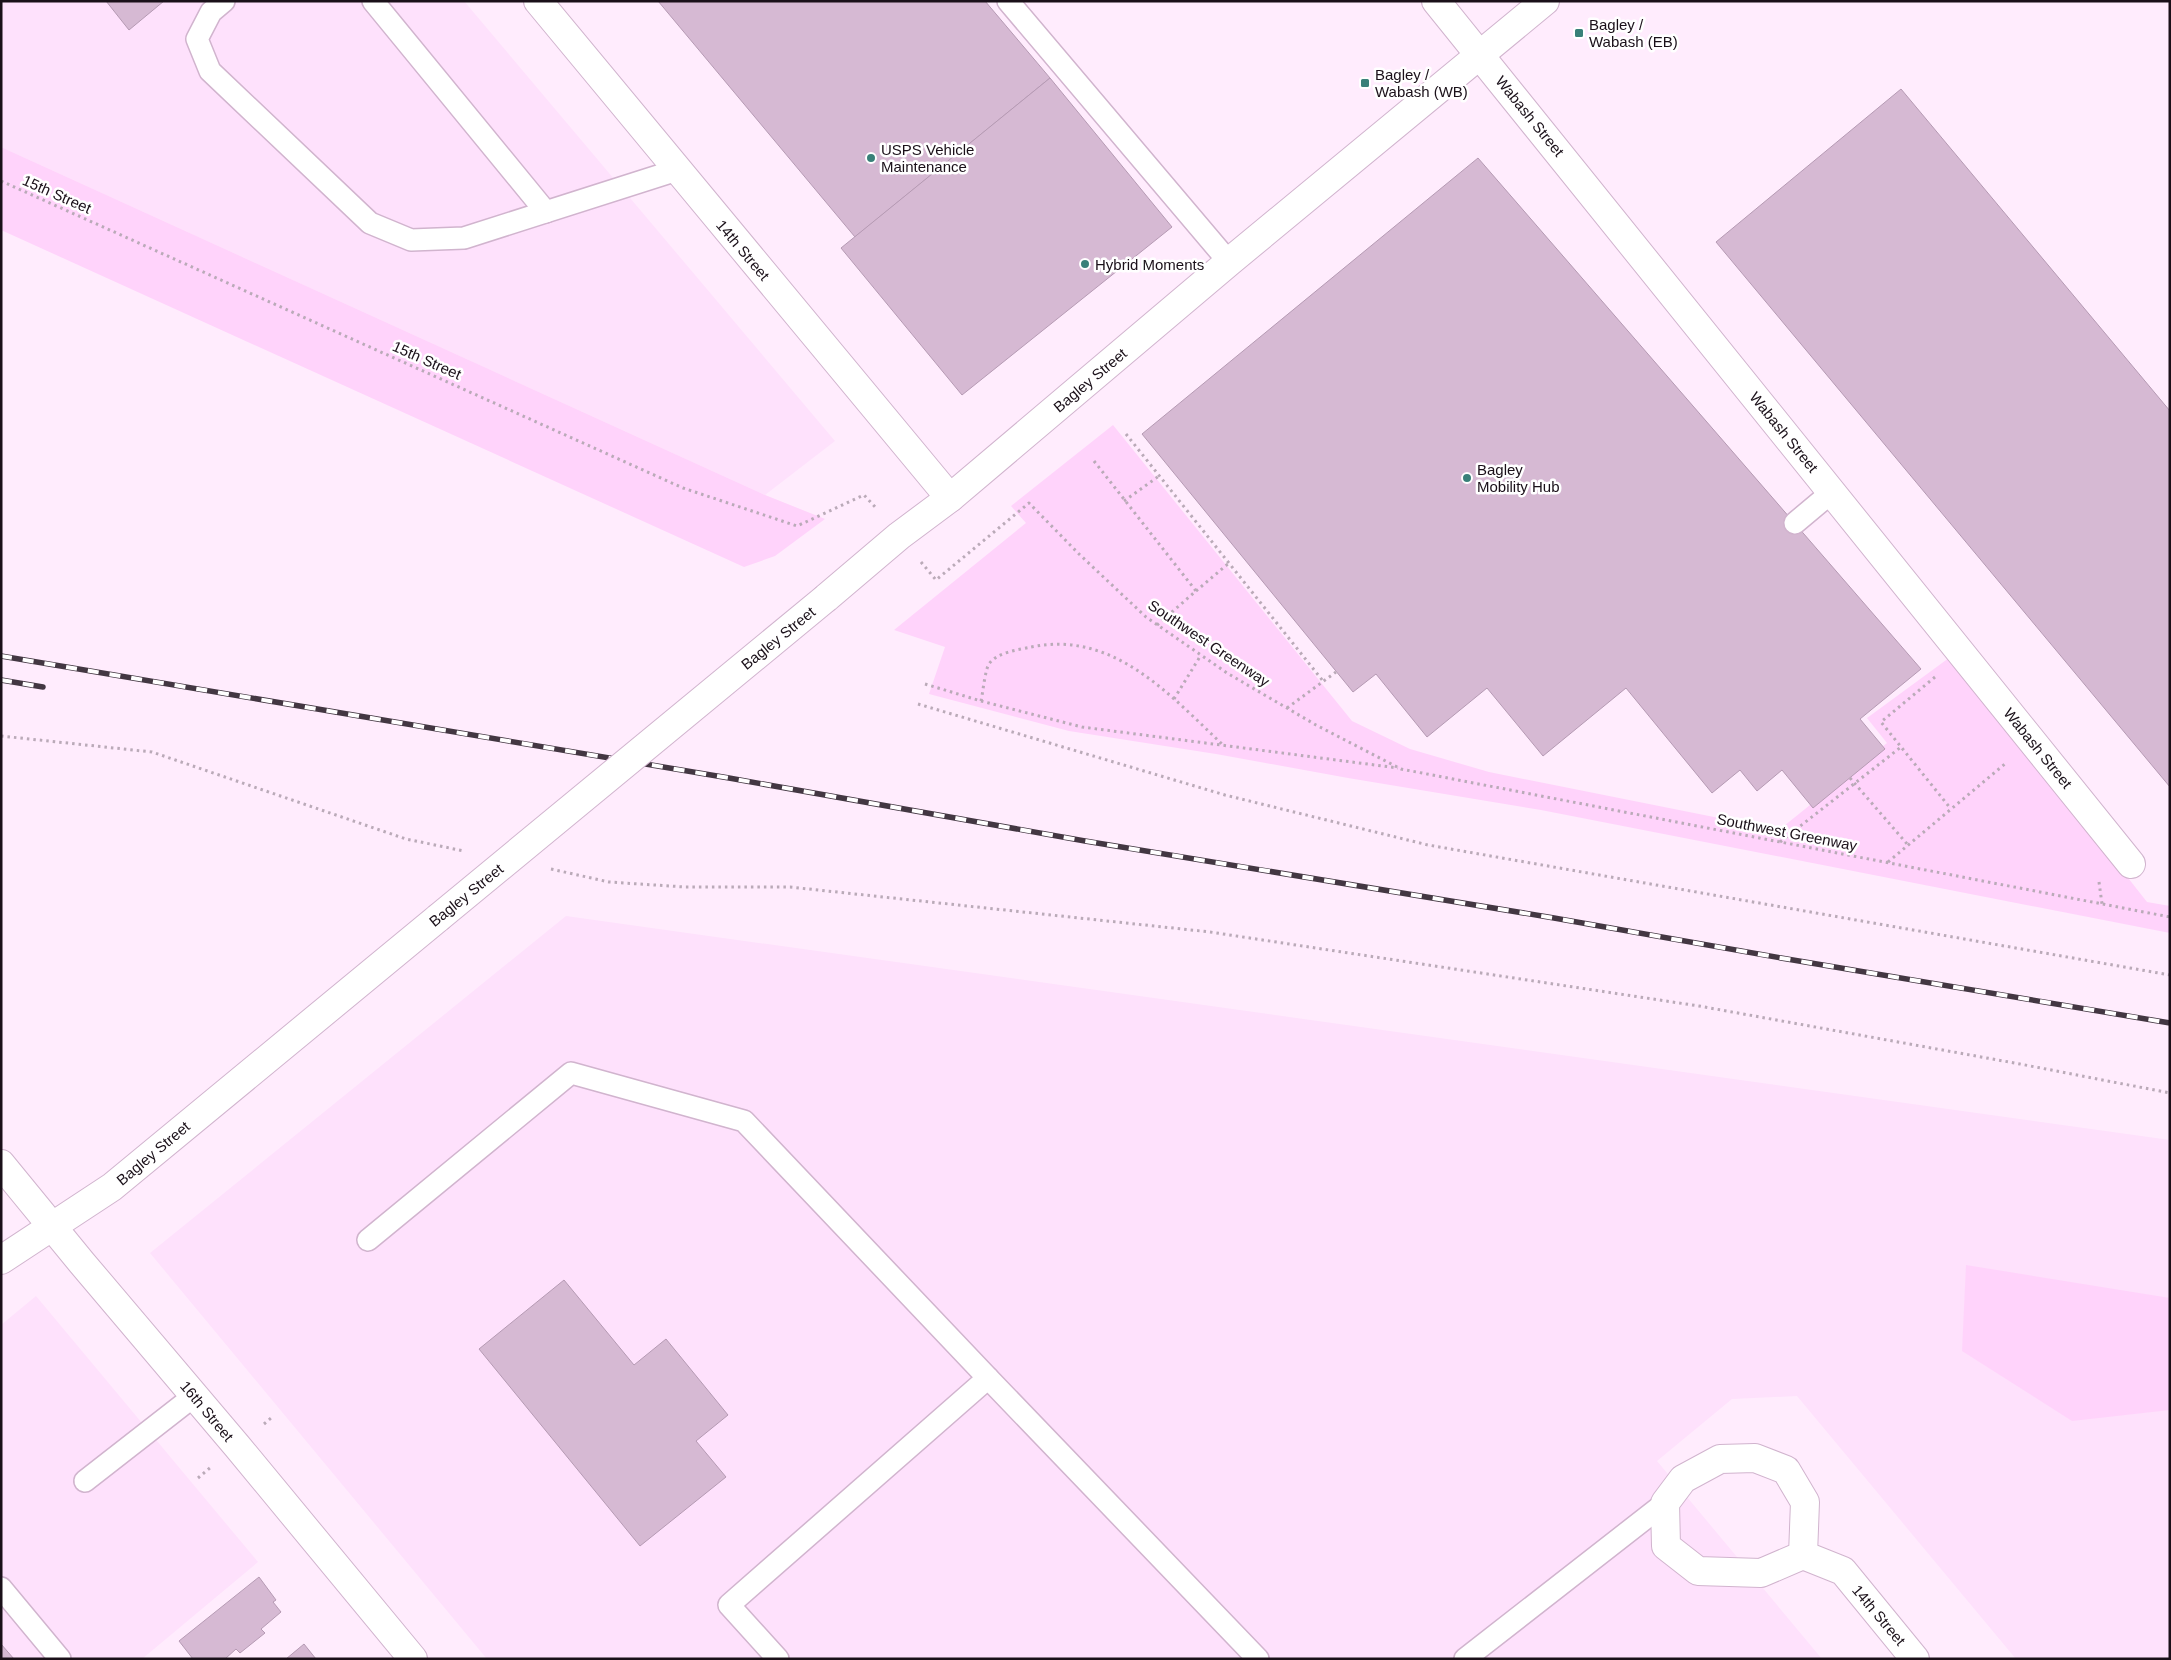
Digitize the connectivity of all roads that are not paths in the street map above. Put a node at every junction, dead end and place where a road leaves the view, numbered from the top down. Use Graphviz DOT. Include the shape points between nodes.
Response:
graph roads {
  1 [pos="224,1"];
  2 [pos="373,1"];
  3 [pos="538,1"];
  4 [pos="1008,1"];
  5 [pos="1436,1"];
  6 [pos="1545,1"];
  7 [pos="1480,55"];
  8 [pos="678,170"];
  9 [pos="546,212"];
  10 [pos="1228,262"];
  11 [pos="1832,492"];
  12 [pos="950,498"];
  13 [pos="1794,523"];
  14 [pos="2131,864"];
  15 [pos="1,1164"];
  16 [pos="52,1225"];
  17 [pos="368,1240"];
  18 [pos="1,1260"];
  19 [pos="988,1378"];
  20 [pos="194,1396"];
  21 [pos="85,1481"];
  22 [pos="1666,1502"];
  23 [pos="1803,1555"];
  24 [pos="1,1588"];
  25 [pos="60,1659"];
  26 [pos="413,1659"];
  27 [pos="778,1659"];
  28 [pos="1258,1659"];
  29 [pos="1465,1659"];
  30 [pos="1916,1659"];
  1 -- 9 [label="lane" via="211,12 196,39 210,71 370,223 411,240 464,238"];
  2 -- 9 [label="lane"];
  3 -- 8 [label="street, 14th Street"];
  4 -- 10 [label="lane"];
  5 -- 7 [label="street, Wabash Street"];
  6 -- 7 [label="street, Bagley Street"];
  7 -- 10 [label="street, Bagley Street"];
  7 -- 11 [label="street, Wabash Street"];
  8 -- 9 [label="lane"];
  8 -- 12 [label="street, 14th Street"];
  10 -- 12 [label="street, Bagley Street"];
  11 -- 13 [label="lane"];
  11 -- 14 [label="street, Wabash Street"];
  12 -- 16 [label="street, Bagley Street, bridge" via="899,536 112,1187"];
  15 -- 16 [label="street, 16th Street"];
  16 -- 18 [label="street, Bagley Street"];
  16 -- 20 [label="street, 16th Street"];
  17 -- 19 [label="lane" via="571,1073 744,1121"];
  19 -- 27 [label="lane" via="729,1605"];
  19 -- 28 [label="lane"];
  20 -- 21 [label="lane"];
  20 -- 26 [label="street, 16th Street"];
  22 -- 23 [label="street" via="1666,1546 1698,1571 1761,1573"];
  22 -- 23 [label="street" via="1683,1479 1720,1460 1755,1458 1786,1470 1805,1502"];
  22 -- 29 [label="lane"];
  23 -- 30 [label="street, 14th Street" via="1843,1571"];
  24 -- 25 [label="lane"];
}
